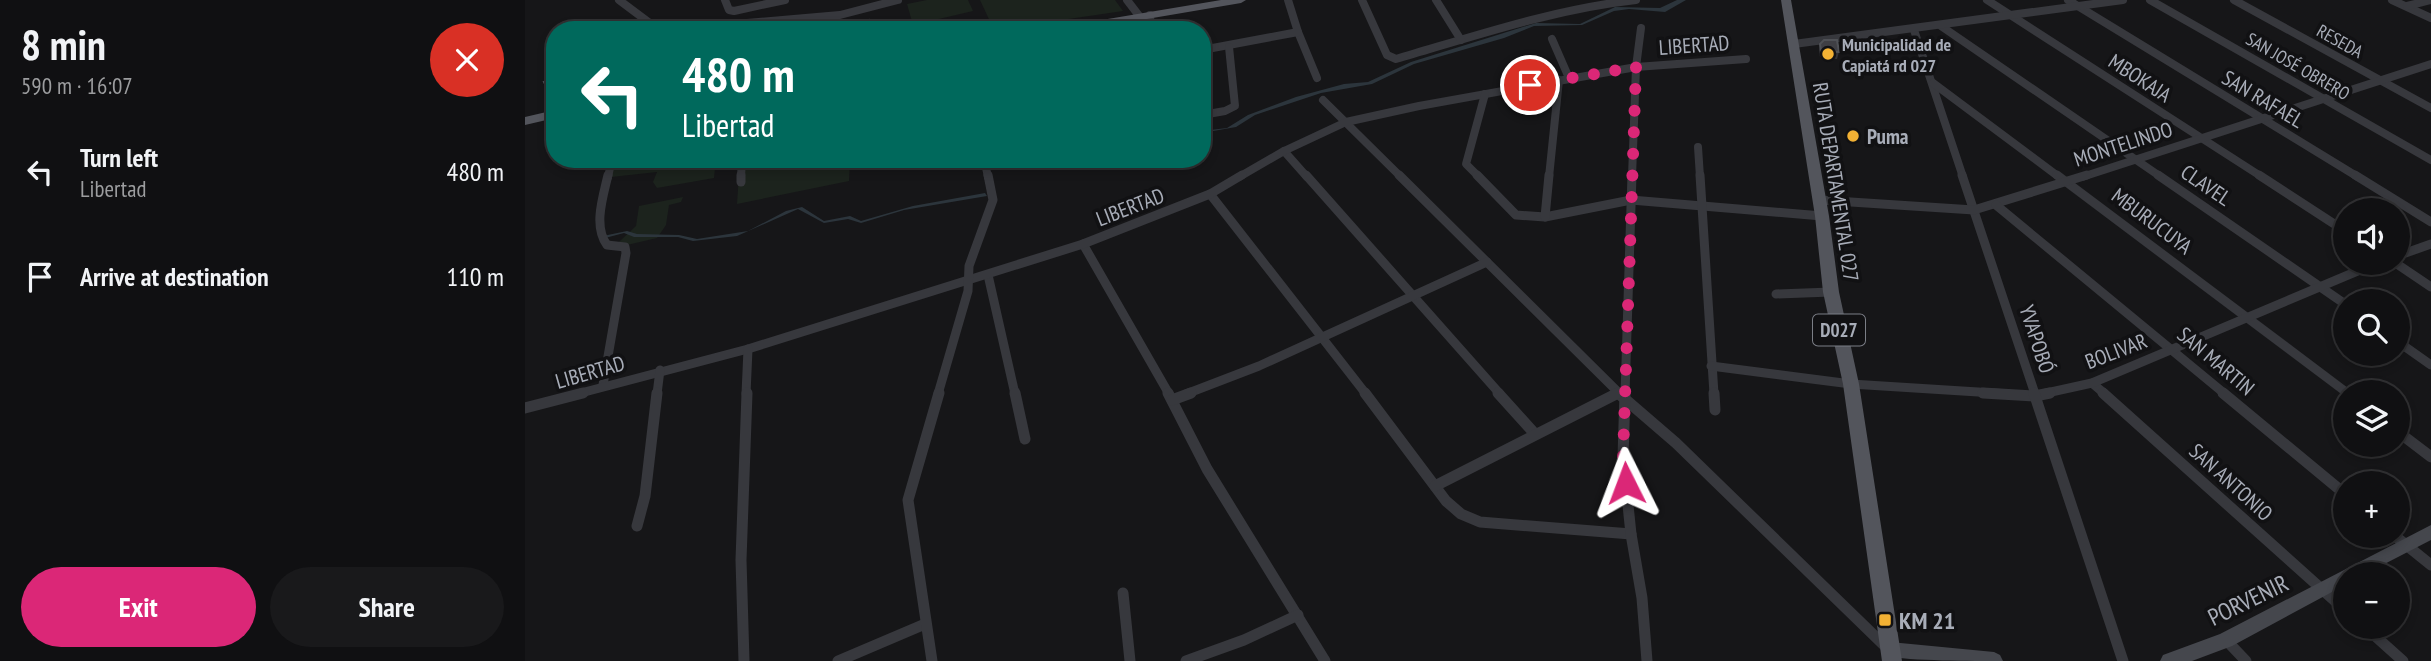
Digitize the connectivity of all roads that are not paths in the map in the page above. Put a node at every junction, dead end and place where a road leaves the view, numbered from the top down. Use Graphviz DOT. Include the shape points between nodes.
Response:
graph roads {
  1 [pos="619,0"];
  2 [pos="725,0"];
  3 [pos="785,0"];
  4 [pos="898,0"];
  5 [pos="1126,0"];
  6 [pos="1241,0"];
  7 [pos="1288,0"];
  8 [pos="1362,0"];
  9 [pos="1436,0"];
  10 [pos="1636,0"];
  11 [pos="1786,0"];
  12 [pos="1987,0"];
  13 [pos="2068,0"];
  14 [pos="2123,0"];
  15 [pos="2150,0"];
  16 [pos="2234,0"];
  17 [pos="2392,0"];
  18 [pos="2431,0"];
  19 [pos="1202,3"];
  20 [pos="2077,6"];
  21 [pos="2406,7"];
  22 [pos="1145,16"];
  23 [pos="2010,16"];
  24 [pos="2431,18"];
  25 [pos="647,21"];
  26 [pos="770,21"];
  27 [pos="1115,21"];
  28 [pos="1147,21"];
  29 [pos="1941,26"];
  30 [pos="1641,28"];
  31 [pos="1914,30"];
  32 [pos="1297,32"];
  33 [pos="1552,39"];
  34 [pos="1461,40"];
  35 [pos="1794,44"];
  36 [pos="1229,47"];
  37 [pos="1211,49"];
  38 [pos="1746,59"];
  39 [pos="2431,64"];
  40 [pos="1636,67"];
  41 [pos="1317,78"];
  42 [pos="1569,78"];
  43 [pos="1559,80"];
  44 [pos="2378,80"];
  45 [pos="1933,83"];
  46 [pos="1485,94"];
  47 [pos="2323,98"];
  48 [pos="1323,100"];
  49 [pos="2431,108"];
  50 [pos="1211,113"];
  51 [pos="546,116"];
  52 [pos="2262,118"];
  53 [pos="525,121"];
  54 [pos="1346,122"];
  55 [pos="2199,137"];
  56 [pos="1697,147"];
  57 [pos="1284,151"];
  58 [pos="2135,160"];
  59 [pos="2431,160"];
  60 [pos="610,168"];
  61 [pos="742,168"];
  62 [pos="987,168"];
  63 [pos="741,181"];
  64 [pos="2067,181"];
  65 [pos="1210,194"];
  66 [pos="1631,200"];
  67 [pos="1996,205"];
  68 [pos="1703,208"];
  69 [pos="1821,208"];
  70 [pos="1974,210"];
  71 [pos="1545,217"];
  72 [pos="2431,222"];
  73 [pos="2333,223"];
  74 [pos="1083,244"];
  75 [pos="2431,244"];
  76 [pos="2410,251"];
  77 [pos="1487,262"];
  78 [pos="2410,273"];
  79 [pos="988,275"];
  80 [pos="2348,275"];
  81 [pos="968,281"];
  82 [pos="2320,287"];
  83 [pos="2431,287"];
  84 [pos="1831,292"];
  85 [pos="1776,294"];
  86 [pos="1413,295"];
  87 [pos="2333,296"];
  88 [pos="2248,318"];
  89 [pos="1321,338"];
  90 [pos="748,349"];
  91 [pos="2172,350"];
  92 [pos="2410,350"];
  93 [pos="2431,365"];
  94 [pos="1711,366"];
  95 [pos="660,370"];
  96 [pos="2333,382"];
  97 [pos="2092,383"];
  98 [pos="1851,384"];
  99 [pos="603,386"];
  100 [pos="1622,396"];
  101 [pos="2035,396"];
  102 [pos="1172,400"];
  103 [pos="525,408"];
  104 [pos="1714,410"];
  105 [pos="1535,434"];
  106 [pos="1025,439"];
  107 [pos="2410,441"];
  108 [pos="2431,457"];
  109 [pos="2333,484"];
  110 [pos="1435,485"];
  111 [pos="637,526"];
  112 [pos="2431,532"];
  113 [pos="1631,534"];
  114 [pos="2410,537"];
  115 [pos="2388,548"];
  116 [pos="2410,548"];
  117 [pos="2367,562"];
  118 [pos="2431,565"];
  119 [pos="2333,583"];
  120 [pos="2322,590"];
  121 [pos="1123,593"];
  122 [pos="2333,600"];
  123 [pos="1298,615"];
  124 [pos="925,624"];
  125 [pos="2378,639"];
  126 [pos="2225,640"];
  127 [pos="1891,656"];
  128 [pos="1930,658"];
  129 [pos="744,661"];
  130 [pos="838,661"];
  131 [pos="932,661"];
  132 [pos="1130,661"];
  133 [pos="1186,661"];
  134 [pos="1325,661"];
  135 [pos="1647,661"];
  136 [pos="1994,661"];
  137 [pos="2123,661"];
  138 [pos="2169,661"];
  139 [pos="2246,661"];
  140 [pos="2403,661"];
  1 -- 25 [label="street"];
  2 -- 3 [label="street" via="734,11"];
  4 -- 26 [label="street" via="840,15"];
  5 -- 22 [label="street"];
  6 -- 19 [label="main road"];
  7 -- 32 [label="street"];
  8 -- 34 [label="street" via="1391,58"];
  9 -- 34 [label="street"];
  10 -- 34 [label="street" via="1608,2"];
  11 -- 35 [label="main road, RUTA DEPARTAMENTAL 027 / D027"];
  12 -- 23 [label="street, MBOKAJA"];
  13 -- 20 [label="street, SAN RAFAEL"];
  14 -- 20 [label="street"];
  15 -- 47 [label="street, SAN JOSÉ OBRERO"];
  16 -- 44 [label="street, RESEDA"];
  17 -- 21 [label="street"];
  18 -- 21 [label="street"];
  19 -- 22 [label="main road"];
  20 -- 23 [label="street"];
  20 -- 52 [label="street, SAN RAFAEL"];
  21 -- 24 [label="street"];
  22 -- 27 [label="main road"];
  22 -- 28 [label="street"];
  23 -- 29 [label="street"];
  23 -- 55 [label="street, MBOKAJA"];
  29 -- 31 [label="street"];
  29 -- 58 [label="street, CLAVEL"];
  30 -- 40 [label="street"];
  31 -- 35 [label="street"];
  31 -- 45 [label="street, YVAPOBÓ"];
  32 -- 36 [label="street"];
  32 -- 41 [label="street"];
  33 -- 42 [label="street"];
  35 -- 69 [label="main road, RUTA DEPARTAMENTAL 027 / D027"];
  36 -- 37 [label="street"];
  36 -- 50 [label="street" via="1235,106"];
  38 -- 40 [label="street, LIBERTAD"];
  39 -- 44 [label="street, MONTELINDO"];
  40 -- 42 [label="street, LIBERTAD"];
  40 -- 66 [label="street"];
  42 -- 43 [label="street, LIBERTAD"];
  43 -- 46 [label="street, LIBERTAD"];
  43 -- 71 [label="street"];
  44 -- 47 [label="street, MONTELINDO"];
  44 -- 49 [label="street, RESEDA"];
  45 -- 64 [label="street, MBURUCUYA"];
  45 -- 70 [label="street, YVAPOBÓ"];
  46 -- 54 [label="street, LIBERTAD"];
  46 -- 71 [label="street" via="1467,167 1516,215"];
  47 -- 52 [label="street, MONTELINDO"];
  47 -- 59 [label="street, SAN JOSÉ OBRERO"];
  48 -- 54 [label="street"];
  51 -- 53 [label="main road"];
  52 -- 55 [label="street, MONTELINDO"];
  52 -- 72 [label="street, SAN RAFAEL"];
  54 -- 57 [label="street, LIBERTAD"];
  54 -- 77 [label="street"];
  55 -- 58 [label="street, MONTELINDO"];
  55 -- 73 [label="street, MBOKAJA"];
  56 -- 68 [label="street"];
  57 -- 65 [label="street, LIBERTAD"];
  57 -- 86 [label="street"];
  58 -- 64 [label="street, MONTELINDO"];
  58 -- 82 [label="street, CLAVEL"];
  60 -- 99 [label="street" via="599,224 601,238 607,245 625,247 626,253"];
  61 -- 63 [label="street"];
  62 -- 81 [label="street" via="993,200"];
  64 -- 67 [label="street, MONTELINDO"];
  64 -- 88 [label="street, MBURUCUYA"];
  65 -- 74 [label="street, LIBERTAD"];
  65 -- 89 [label="street"];
  66 -- 68 [label="street, MONTELINDO"];
  66 -- 71 [label="street, MONTELINDO"];
  66 -- 100 [label="street"];
  67 -- 70 [label="street, MONTELINDO"];
  67 -- 91 [label="street, SAN MARTIN"];
  68 -- 69 [label="street, MONTELINDO"];
  68 -- 94 [label="street"];
  69 -- 70 [label="street, MONTELINDO"];
  69 -- 84 [label="main road, RUTA DEPARTAMENTAL 027 / D027"];
  70 -- 101 [label="street, YVAPOBÓ"];
  74 -- 79 [label="street, LIBERTAD"];
  74 -- 102 [label="street"];
  75 -- 76 [label="street"];
  77 -- 86 [label="street"];
  77 -- 100 [label="street"];
  78 -- 83 [label="street"];
  79 -- 81 [label="street, LIBERTAD"];
  79 -- 106 [label="street"];
  80 -- 82 [label="street, BOLIVAR"];
  81 -- 90 [label="street, LIBERTAD"];
  81 -- 124 [label="street" via="908,500"];
  82 -- 87 [label="street, CLAVEL"];
  82 -- 88 [label="street, BOLIVAR"];
  84 -- 85 [label="street"];
  84 -- 98 [label="main road, RUTA DEPARTAMENTAL 027 / D027"];
  86 -- 89 [label="street"];
  86 -- 105 [label="street"];
  88 -- 91 [label="street, BOLIVAR"];
  88 -- 96 [label="street, MBURUCUYA"];
  89 -- 102 [label="street"];
  89 -- 110 [label="street"];
  90 -- 95 [label="street, LIBERTAD"];
  90 -- 129 [label="street" via="741,560"];
  91 -- 97 [label="street, BOLIVAR"];
  91 -- 109 [label="street, SAN MARTIN"];
  92 -- 93 [label="street"];
  94 -- 98 [label="street, BOLIVAR"];
  94 -- 104 [label="street"];
  95 -- 99 [label="street, LIBERTAD"];
  95 -- 111 [label="street" via="645,496"];
  97 -- 101 [label="street, BOLIVAR"];
  97 -- 120 [label="street, SAN ANTONIO"];
  98 -- 101 [label="street, BOLIVAR"];
  98 -- 127 [label="main road, RUTA DEPARTAMENTAL 027 / D027"];
  99 -- 103 [label="street, LIBERTAD"];
  100 -- 105 [label="street"];
  100 -- 113 [label="street"];
  100 -- 127 [label="street" via="1676,443"];
  101 -- 137 [label="street, YVAPOBÓ"];
  102 -- 123 [label="street" via="1207,469"];
  105 -- 110 [label="street"];
  107 -- 108 [label="street"];
  110 -- 113 [label="street" via="1453,511 1465,519"];
  112 -- 114 [label="street, PORVENIR"];
  113 -- 135 [label="street"];
  115 -- 117 [label="street, PORVENIR"];
  116 -- 118 [label="street"];
  119 -- 120 [label="street, PORVENIR"];
  120 -- 122 [label="street, SAN ANTONIO"];
  120 -- 126 [label="street, PORVENIR"];
  121 -- 132 [label="street"];
  123 -- 133 [label="street"];
  123 -- 134 [label="street"];
  124 -- 130 [label="street"];
  124 -- 131 [label="street"];
  125 -- 140 [label="street"];
  126 -- 138 [label="street, PORVENIR"];
  126 -- 139 [label="street"];
  127 -- 128 [label="street"];
  128 -- 136 [label="street"];
}
